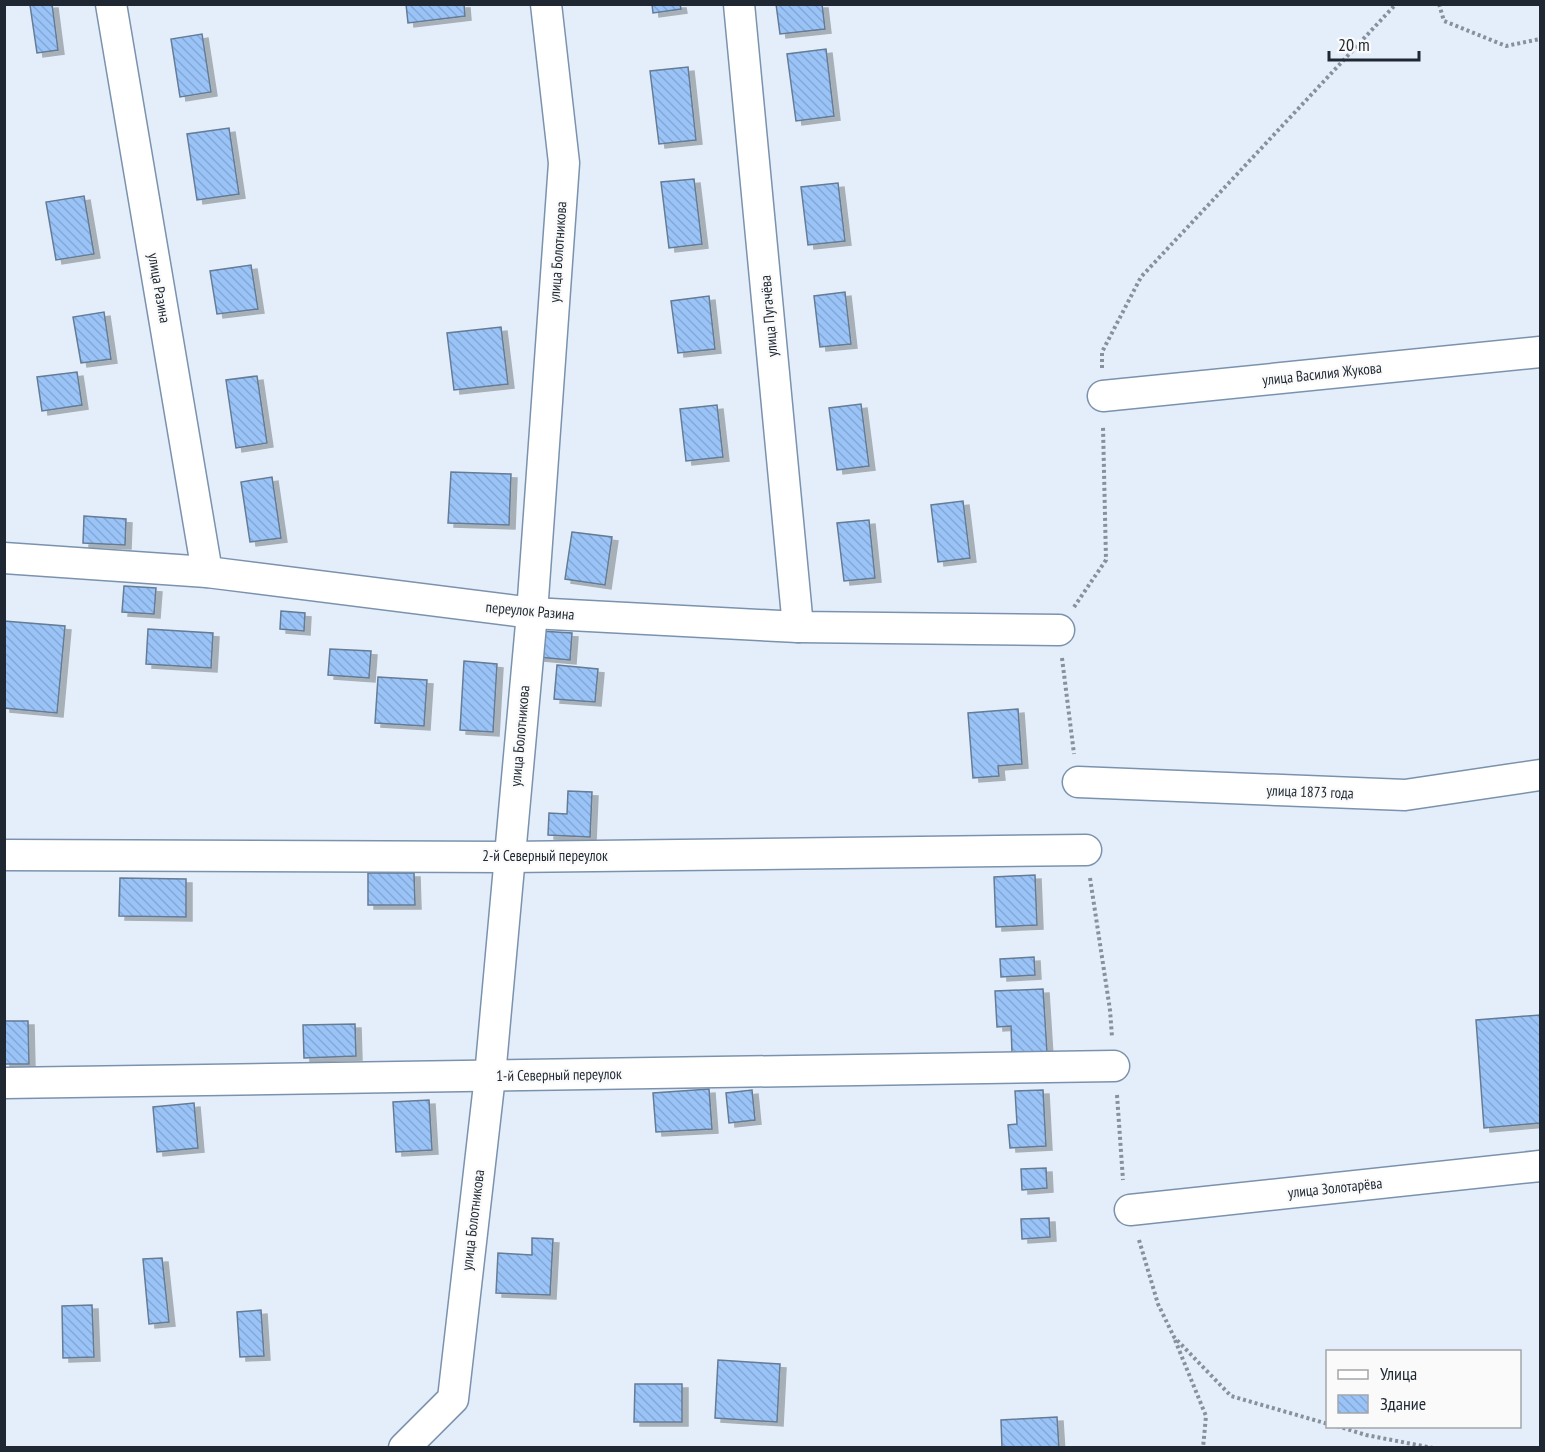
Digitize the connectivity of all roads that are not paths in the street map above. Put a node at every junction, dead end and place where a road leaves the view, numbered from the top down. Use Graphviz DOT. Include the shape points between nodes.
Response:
graph roads {
  1 [pos="111,4"];
  2 [pos="546,4"];
  3 [pos="739,4"];
  4 [pos="1540,352"];
  5 [pos="1103,396"];
  6 [pos="4,558"];
  7 [pos="207,572"];
  8 [pos="532,613"];
  9 [pos="798,627"];
  10 [pos="1059,630"];
  11 [pos="1540,775"];
  12 [pos="1078,782"];
  13 [pos="1086,850"];
  14 [pos="4,855"];
  15 [pos="509,857"];
  16 [pos="1114,1066"];
  17 [pos="490,1076"];
  18 [pos="4,1083"];
  19 [pos="1540,1166"];
  20 [pos="1130,1210"];
  21 [pos="404,1448"];
  1 -- 7 [label="street, улица Разина"];
  2 -- 8 [label="street, улица Болотникова" via="564,163"];
  3 -- 9 [label="street, улица Пугачёва"];
  4 -- 5 [label="street, улица Василия Жукова"];
  6 -- 7 [label="street, переулок Разина"];
  7 -- 8 [label="street, переулок Разина"];
  8 -- 9 [label="street, переулок Разина"];
  8 -- 15 [label="street, улица Болотникова"];
  9 -- 10 [label="street, переулок Разина"];
  11 -- 12 [label="street, улица 1873 года" via="1405,795"];
  13 -- 15 [label="street, 2-й Северный переулок"];
  14 -- 15 [label="street, 2-й Северный переулок"];
  15 -- 17 [label="street, улица Болотникова"];
  16 -- 17 [label="street, 1-й Северный переулок"];
  17 -- 18 [label="street, 1-й Северный переулок"];
  17 -- 21 [label="street, улица Болотникова" via="453,1399"];
  19 -- 20 [label="street, улица Золотарёва"];
}
